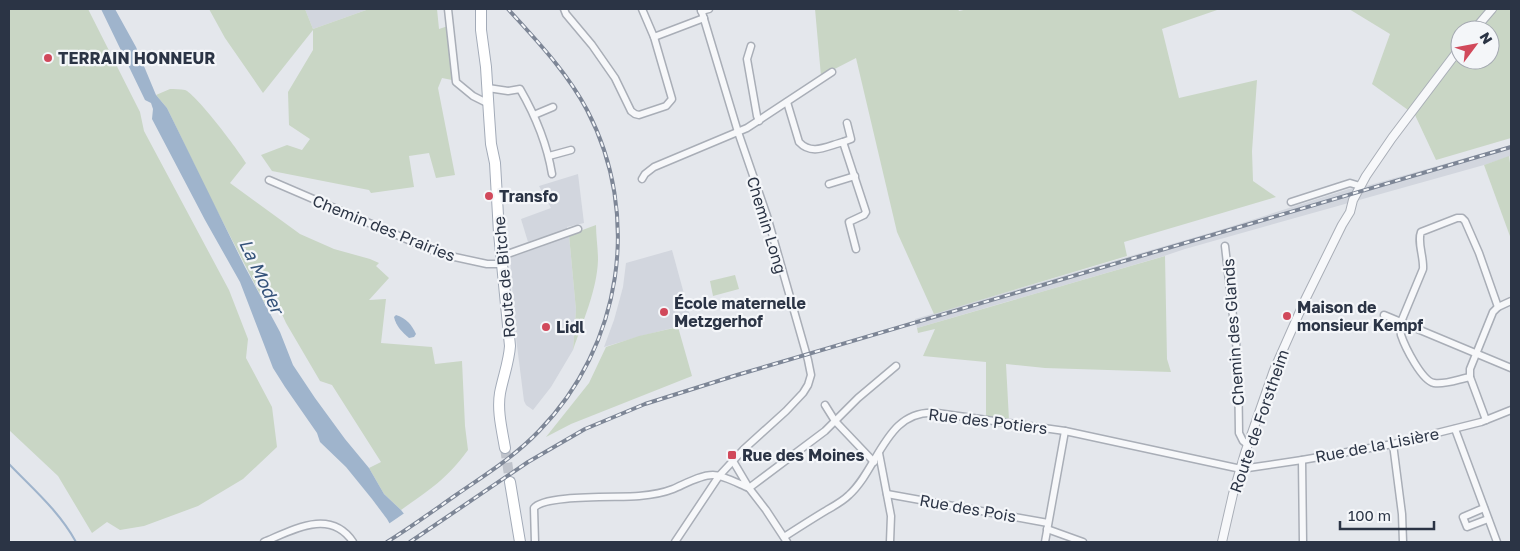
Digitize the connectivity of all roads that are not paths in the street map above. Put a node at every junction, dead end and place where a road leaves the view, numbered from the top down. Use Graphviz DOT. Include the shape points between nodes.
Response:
graph roads {
  1 [pos="448,9"];
  2 [pos="481,9"];
  3 [pos="564,9"];
  4 [pos="642,9"];
  5 [pos="709,9"];
  6 [pos="1492,9"];
  7 [pos="701,10"];
  8 [pos="704,18"];
  9 [pos="1483,20"];
  10 [pos="654,37"];
  11 [pos="751,46"];
  12 [pos="1450,61"];
  13 [pos="832,72"];
  14 [pos="488,88"];
  15 [pos="787,102"];
  16 [pos="489,104"];
  17 [pos="553,107"];
  18 [pos="534,115"];
  19 [pos="759,121"];
  20 [pos="847,123"];
  21 [pos="738,132"];
  22 [pos="843,142"];
  23 [pos="571,150"];
  24 [pos="549,156"];
  25 [pos="552,174"];
  26 [pos="855,176"];
  27 [pos="642,179"];
  28 [pos="268,180"];
  29 [pos="829,184"];
  30 [pos="1360,186"];
  31 [pos="1291,202"];
  32 [pos="578,229"];
  33 [pos="1225,246"];
  34 [pos="856,249"];
  35 [pos="502,260"];
  36 [pos="1511,301"];
  37 [pos="1498,307"];
  38 [pos="1384,315"];
  39 [pos="1401,322"];
  40 [pos="1476,353"];
  41 [pos="896,366"];
  42 [pos="1511,368"];
  43 [pos="1470,377"];
  44 [pos="825,405"];
  45 [pos="1511,410"];
  46 [pos="1486,420"];
  47 [pos="835,421"];
  48 [pos="1455,429"];
  49 [pos="1065,431"];
  50 [pos="1393,444"];
  51 [pos="1248,445"];
  52 [pos="505,448"];
  53 [pos="879,453"];
  54 [pos="1302,460"];
  55 [pos="734,461"];
  56 [pos="874,462"];
  57 [pos="1241,469"];
  58 [pos="719,476"];
  59 [pos="510,482"];
  60 [pos="749,488"];
  61 [pos="887,494"];
  62 [pos="1484,508"];
  63 [pos="1488,519"];
  64 [pos="1048,526"];
  65 [pos="785,540"];
  66 [pos="264,542"];
  67 [pos="353,542"];
  68 [pos="520,542"];
  69 [pos="535,542"];
  70 [pos="675,542"];
  71 [pos="890,542"];
  72 [pos="1045,542"];
  73 [pos="1083,542"];
  74 [pos="1222,542"];
  75 [pos="1303,542"];
  76 [pos="1403,542"];
  77 [pos="1497,542"];
  1 -- 16 [label="street" via="455,80 473,96"];
  2 -- 14 [label="main road, Route de Bitche"];
  3 -- 10 [label="street" via="615,78 631,110 639,114 666,106 672,98"];
  4 -- 10 [label="street"];
  5 -- 7 [label="street, Chemin Long"];
  6 -- 9 [label="street"];
  7 -- 8 [label="street, Chemin Long"];
  8 -- 10 [label="street"];
  8 -- 21 [label="street, Chemin Long"];
  11 -- 19 [label="street" via="748,59"];
  12 -- 30 [label="street, Route de Forstheim"];
  13 -- 15 [label="street"];
  14 -- 16 [label="main road, Route de Bitche"];
  14 -- 18 [label="street" via="520,89"];
  15 -- 19 [label="street"];
  15 -- 22 [label="street" via="799,142 804,146 813,150"];
  16 -- 35 [label="main road, Route de Bitche"];
  17 -- 18 [label="street"];
  18 -- 24 [label="street"];
  19 -- 21 [label="street"];
  20 -- 22 [label="street" via="851,138"];
  21 -- 27 [label="street" via="654,167"];
  21 -- 55 [label="street, Chemin Long" via="767,216 811,375 800,397"];
  22 -- 26 [label="street"];
  23 -- 24 [label="street"];
  24 -- 25 [label="street"];
  26 -- 29 [label="street"];
  26 -- 34 [label="street" via="866,212 849,222"];
  28 -- 35 [label="street, Chemin des Prairies" via="441,254 487,264"];
  30 -- 31 [label="street" via="1350,183"];
  30 -- 51 [label="street, Route de Forstheim" via="1274,370"];
  32 -- 35 [label="street"];
  33 -- 51 [label="street, Chemin des Glands" via="1238,360 1239,433"];
  35 -- 52 [label="main road, Route de Bitche" via="510,346 499,404"];
  36 -- 37 [label="street"];
  37 -- 39 [label="street" via="1468,226 1464,219 1458,218 1420,233 1423,269"];
  37 -- 40 [label="street"];
  38 -- 39 [label="street"];
  39 -- 40 [label="street"];
  39 -- 43 [label="street" via="1402,338 1427,380 1438,384"];
  40 -- 42 [label="street"];
  40 -- 43 [label="street" via="1470,366"];
  41 -- 47 [label="street"];
  43 -- 46 [label="street"];
  44 -- 47 [label="street"];
  45 -- 46 [label="street, Rue de la Lisière"];
  46 -- 48 [label="street, Rue de la Lisière"];
  47 -- 56 [label="street"];
  47 -- 60 [label="street"];
  48 -- 50 [label="street, Rue de la Lisière"];
  48 -- 62 [label="street"];
  49 -- 53 [label="street, Rue des Potiers" via="924,413 900,423"];
  49 -- 57 [label="street, Rue des Potiers"];
  49 -- 64 [label="street"];
  50 -- 54 [label="street, Rue de la Lisière"];
  50 -- 76 [label="street"];
  51 -- 57 [label="street, Route de Forstheim"];
  53 -- 56 [label="street, Rue des Potiers"];
  53 -- 61 [label="street"];
  54 -- 57 [label="street, Rue de la Lisière"];
  54 -- 75 [label="street"];
  55 -- 58 [label="street, Chemin Long"];
  55 -- 60 [label="street"];
  56 -- 65 [label="street, Rue des Potiers" via="847,497"];
  57 -- 74 [label="street, Route de Forstheim"];
  58 -- 60 [label="street"];
  58 -- 69 [label="street" via="639,496 554,500 537,504 534,508"];
  58 -- 70 [label="street, Chemin Long"];
  59 -- 68 [label="main road"];
  60 -- 65 [label="street"];
  61 -- 64 [label="street, Rue des Pois"];
  61 -- 71 [label="street" via="891,516"];
  62 -- 63 [label="street"];
  62 -- 63 [label="street" via="1462,517 1467,528"];
  63 -- 77 [label="street"];
  64 -- 72 [label="street"];
  64 -- 73 [label="street, Rue des Pois"];
  66 -- 67 [label="street" via="320,524 339,528"];
}
